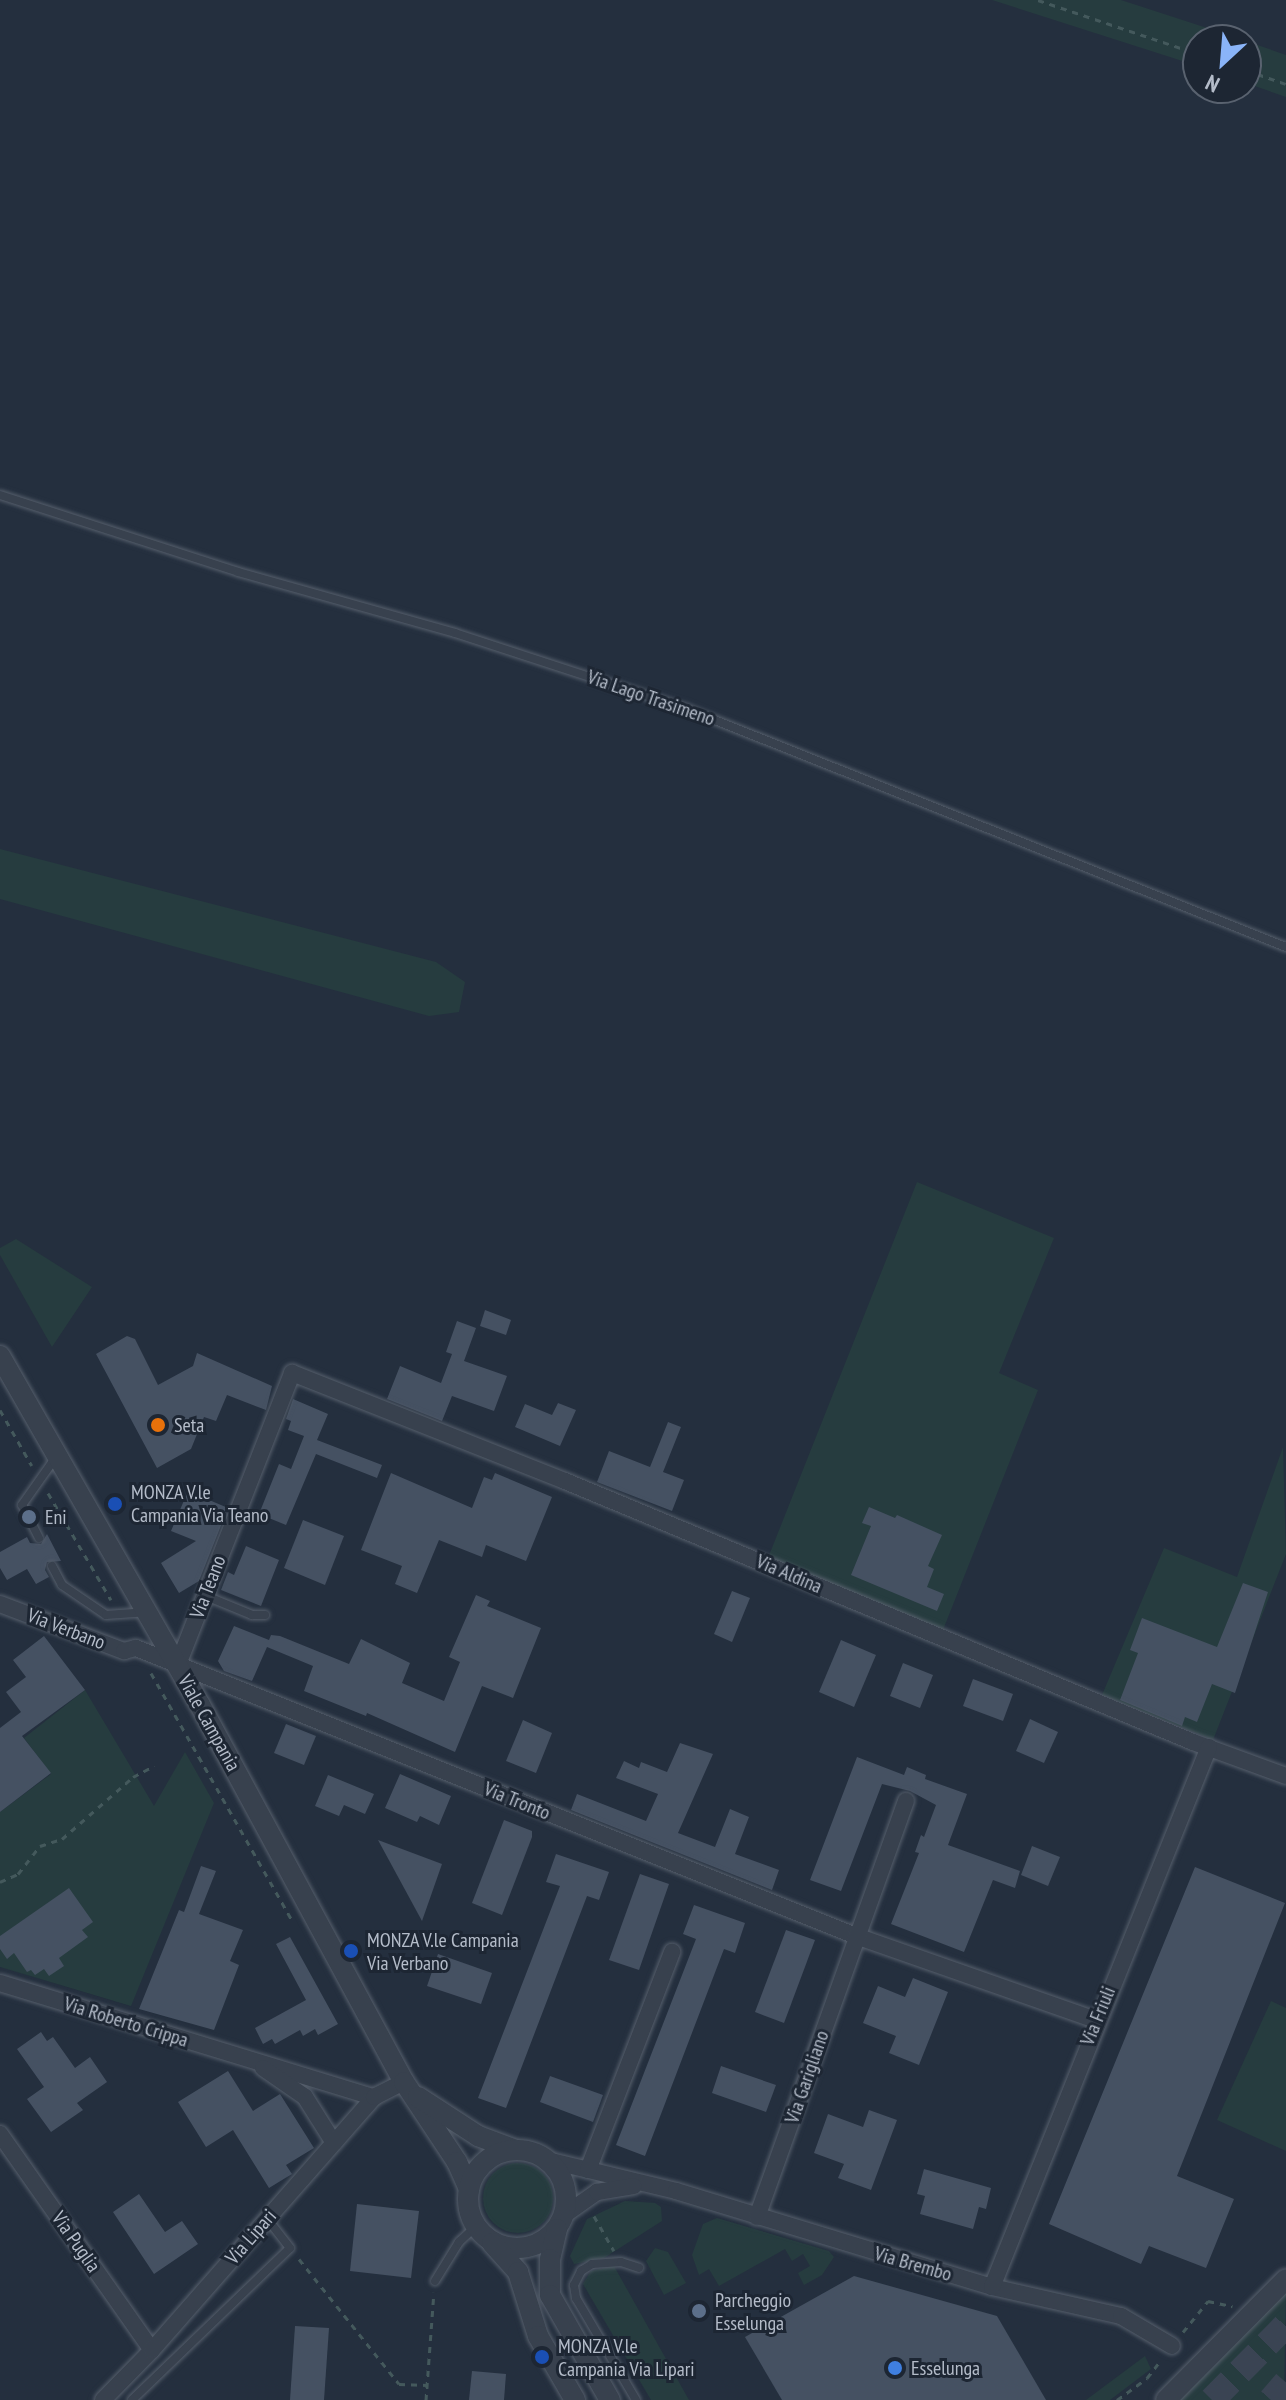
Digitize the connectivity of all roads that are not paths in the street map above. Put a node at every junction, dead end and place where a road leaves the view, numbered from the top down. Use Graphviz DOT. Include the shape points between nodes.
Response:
graph roads {
  1 [pos="0,495"];
  2 [pos="1286,947"];
  3 [pos="0,1356"];
  4 [pos="292,1373"];
  5 [pos="57,1456"];
  6 [pos="39,1538"];
  7 [pos="52,1566"];
  8 [pos="205,1595"];
  9 [pos="0,1604"];
  10 [pos="145,1612"];
  11 [pos="265,1615"];
  12 [pos="177,1667"];
  13 [pos="1209,1747"];
  14 [pos="1286,1776"];
  15 [pos="906,1801"];
  16 [pos="856,1936"];
  17 [pos="672,1952"];
  18 [pos="0,1983"];
  19 [pos="1096,2020"];
  20 [pos="251,2061"];
  21 [pos="408,2088"];
  22 [pos="374,2097"];
  23 [pos="0,2134"];
  24 [pos="334,2143"];
  25 [pos="518,2150"];
  26 [pos="547,2160"];
  27 [pos="588,2170"];
  28 [pos="651,2185"];
  29 [pos="469,2189"];
  30 [pos="757,2217"];
  31 [pos="267,2219"];
  32 [pos="561,2221"];
  33 [pos="481,2231"];
  34 [pos="639,2268"];
  35 [pos="1286,2279"];
  36 [pos="435,2281"];
  37 [pos="992,2287"];
  38 [pos="1172,2346"];
  39 [pos="152,2350"];
  40 [pos="103,2400"];
  41 [pos="132,2400"];
  42 [pos="575,2400"];
  43 [pos="610,2400"];
  44 [pos="636,2400"];
  45 [pos="1166,2400"];
  1 -- 2 [label="lane, Via Lago Trasimeno" via="687,709"];
  3 -- 5 [label="street, Viale Campania"];
  4 -- 8 [label="street, Via Teano"];
  4 -- 13 [label="street, Via Aldina"];
  5 -- 6 [label="lane" via="22,1505"];
  5 -- 10 [label="street, Viale Campania"];
  7 -- 10 [label="lane" via="62,1585 106,1615"];
  8 -- 11 [label="lane" via="252,1615"];
  8 -- 12 [label="street, Via Teano"];
  9 -- 12 [label="street, Via Verbano" via="124,1651 136,1648"];
  10 -- 12 [label="street, Viale Campania"];
  12 -- 16 [label="street, Via Tronto"];
  12 -- 21 [label="street, Viale Campania"];
  13 -- 14 [label="street, Via Aldina"];
  13 -- 19 [label="street, Via Friuli"];
  15 -- 16 [label="street"];
  16 -- 19 [label="street, Via Tronto"];
  16 -- 30 [label="street, Via Garigliano"];
  17 -- 27 [label="street"];
  18 -- 20 [label="street, Via Roberto Crippa"];
  19 -- 37 [label="street, Via Friuli"];
  20 -- 22 [label="street, Via Roberto Crippa"];
  20 -- 24 [label="street, Via Roberto Crippa" via="305,2097"];
  21 -- 22 [label="street, Via Lipari"];
  21 -- 25 [label="street, Viale Campania" via="478,2136"];
  21 -- 29 [label="street, Viale Campania"];
  22 -- 24 [label="street, Via Lipari"];
  23 -- 39 [label="street, Via Puglia"];
  24 -- 31 [label="street, Via Lipari"];
  25 -- 26 [label="street"];
  25 -- 29 [label="street" via="485,2161"];
  26 -- 27 [label="street, Via Brembo"];
  26 -- 32 [label="street" via="564,2183"];
  27 -- 28 [label="street, Via Brembo"];
  28 -- 30 [label="street, Via Brembo"];
  28 -- 32 [label="street, Via Brembo" via="597,2192"];
  29 -- 33 [label="street" via="469,2208"];
  30 -- 37 [label="street, Via Brembo"];
  31 -- 39 [label="street, Via Lipari"];
  31 -- 41 [label="lane" via="290,2248"];
  32 -- 33 [label="street" via="542,2241 522,2248 502,2246"];
  32 -- 43 [label="street" via="550,2259 550,2295"];
  33 -- 36 [label="lane" via="459,2242"];
  33 -- 42 [label="street" via="518,2272 538,2336"];
  34 -- 44 [label="lane" via="621,2262 592,2264 574,2285 576,2298"];
  35 -- 45 [label="street"];
  37 -- 38 [label="street, Via Brembo" via="1121,2316"];
  39 -- 40 [label="street, Via Lipari"];
}
